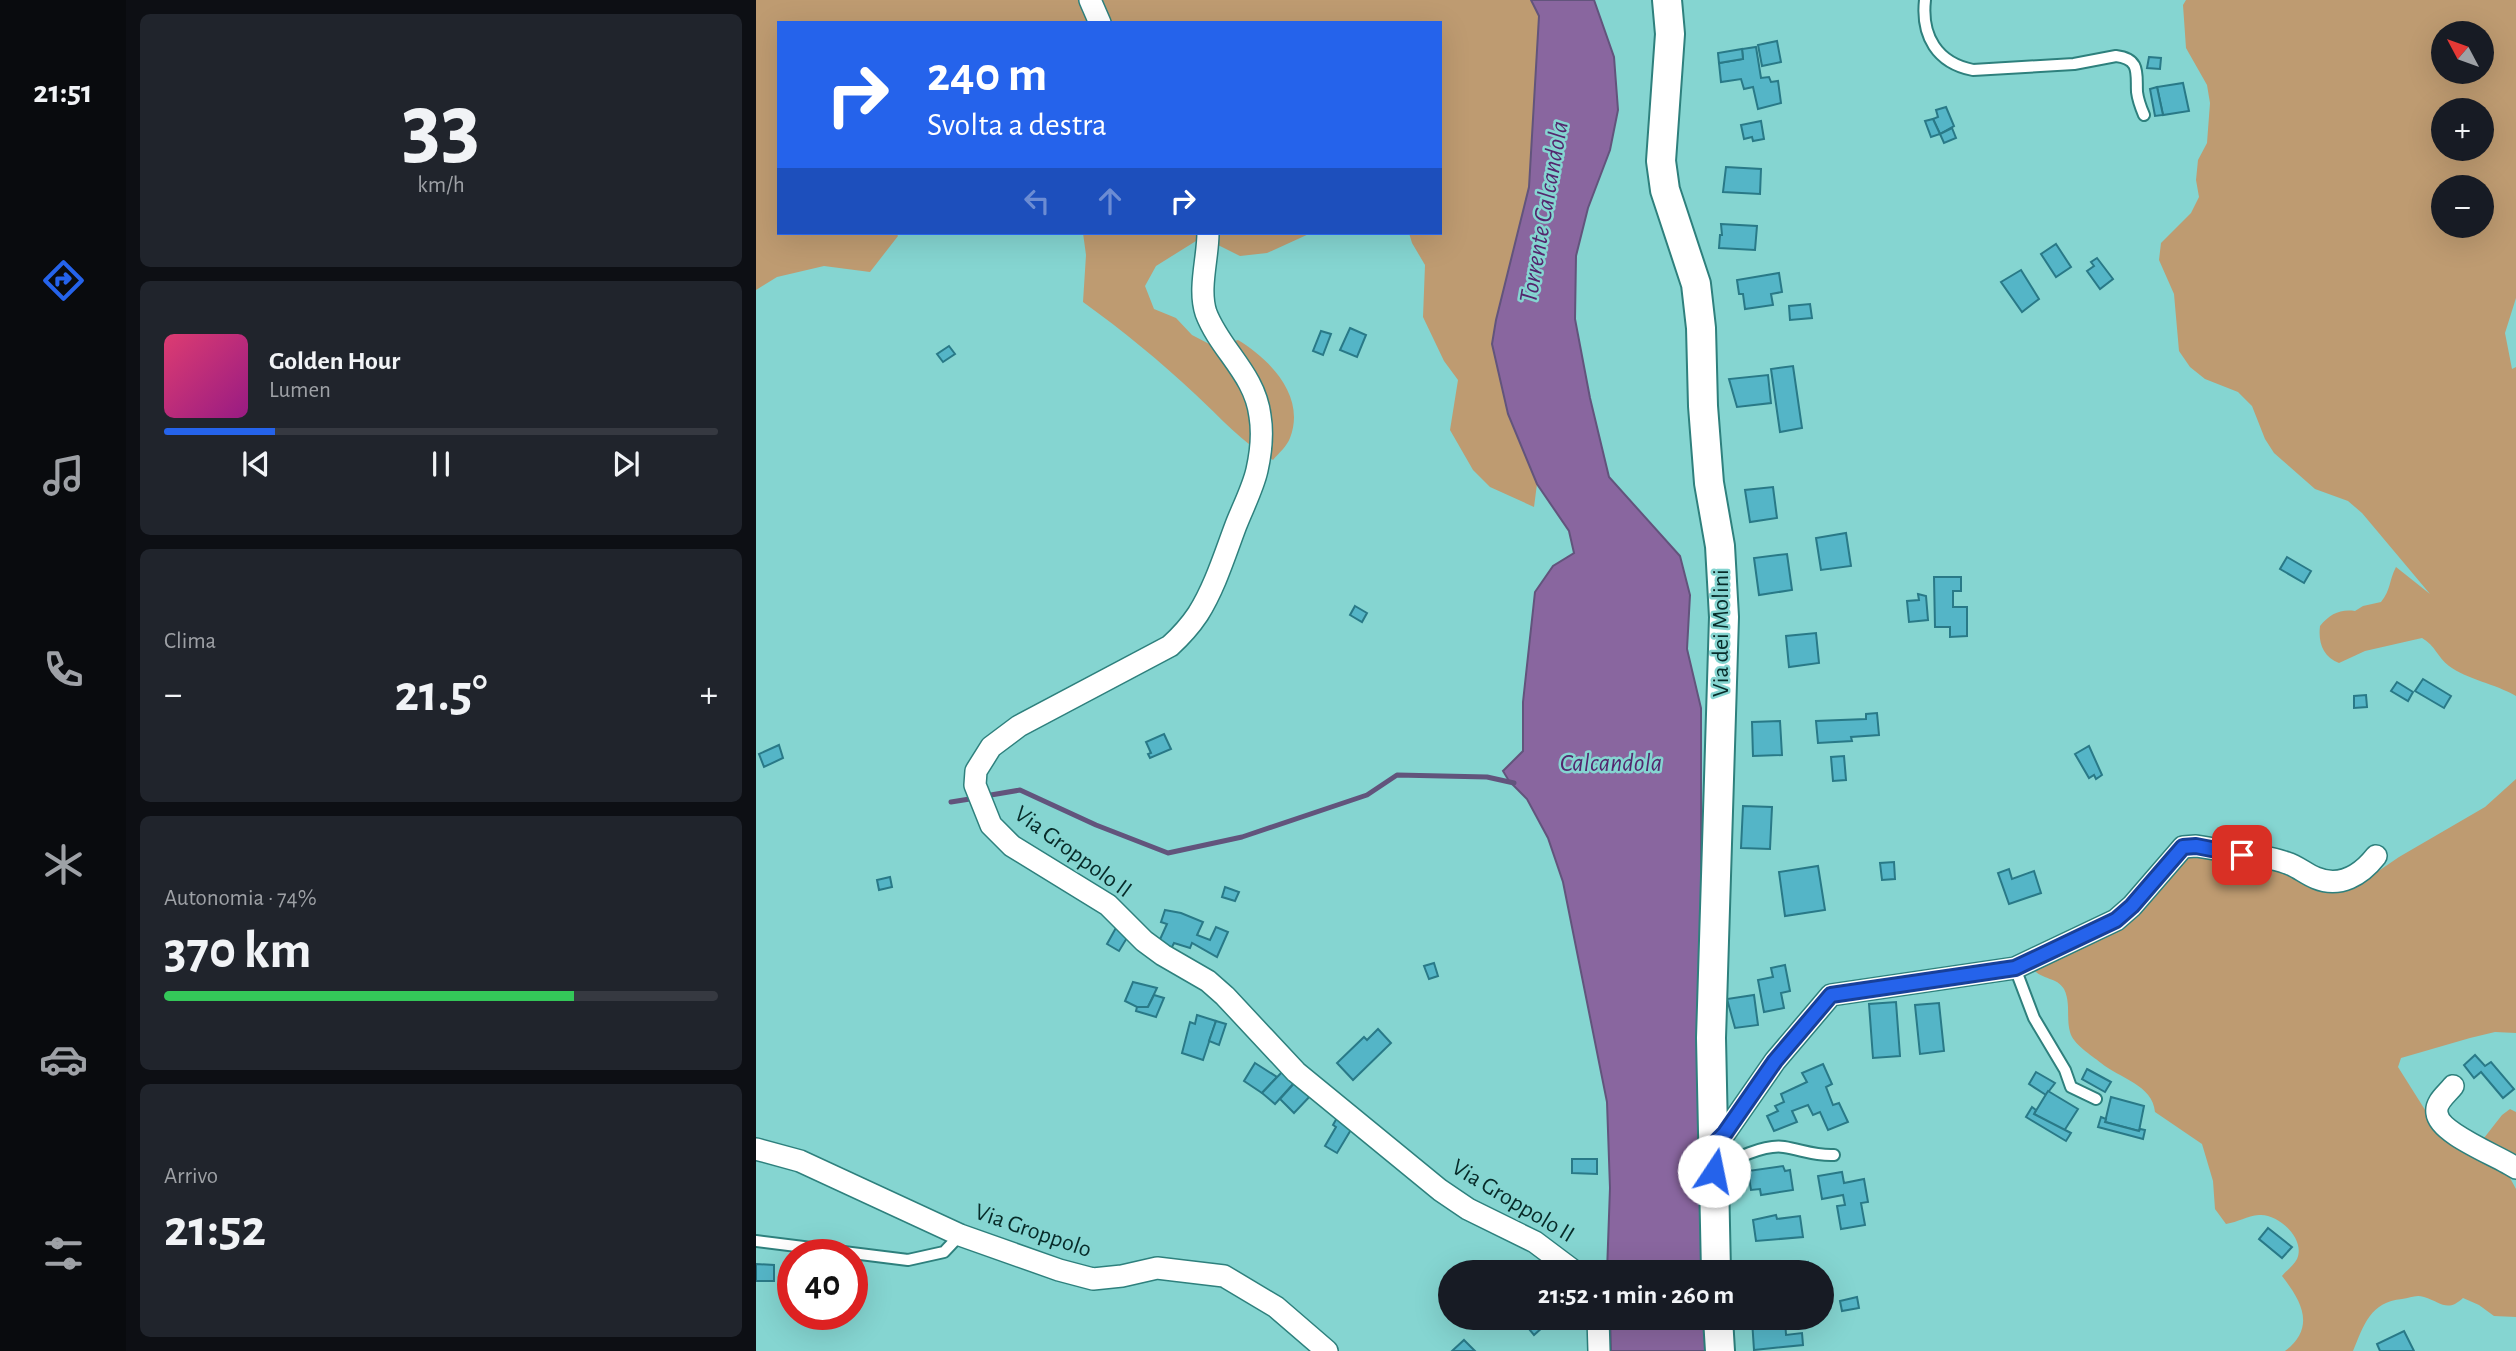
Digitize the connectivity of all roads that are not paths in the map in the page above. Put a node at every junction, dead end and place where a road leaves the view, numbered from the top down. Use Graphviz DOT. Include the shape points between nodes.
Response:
graph roads {
  1 [pos="1090,0"];
  2 [pos="1667,0"];
  3 [pos="1925,0"];
  4 [pos="1099,21"];
  5 [pos="2144,115"];
  6 [pos="1208,235"];
  7 [pos="2376,856"];
  8 [pos="2015,968"];
  9 [pos="2453,1086"];
  10 [pos="2096,1099"];
  11 [pos="756,1149"];
  12 [pos="1834,1155"];
  13 [pos="1714,1158"];
  14 [pos="2516,1168"];
  15 [pos="960,1235"];
  16 [pos="756,1241"];
  17 [pos="1559,1260"];
  18 [pos="1716,1260"];
  19 [pos="1598,1330"];
  20 [pos="1719,1330"];
  21 [pos="1327,1351"];
  22 [pos="1599,1351"];
  23 [pos="1720,1351"];
  1 -- 4 [label="street"];
  2 -- 13 [label="street, Via dei Molini" via="1670,34 1661,161 1665,190 1696,284 1709,483 1720,546 1724,617 1711,1038"];
  3 -- 5 [label="lane" via="1932,44 1957,67 2074,64 2123,57 2138,74 2137,93"];
  6 -- 17 [label="street, Via Groppolo II" via="1205,310 1218,339 1252,384 1260,415 1257,472 1219,570 1201,610 1170,646 1019,726 991,747 976,771 978,794 991,825 1012,846 1108,905 1144,941 1208,981 1296,1072 1440,1190"];
  7 -- 8 [label="street" via="2366,869 2332,883 2288,863 2183,847 2116,920"];
  8 -- 10 [label="lane" via="2034,1018 2071,1087"];
  8 -- 13 [label="street" via="1831,995 1775,1061 1725,1133"];
  9 -- 14 [label="street" via="2437,1111 2445,1129"];
  11 -- 15 [label="street, Via Groppolo" via="800,1161"];
  12 -- 13 [label="lane" via="1780,1146 1731,1160"];
  13 -- 18 [label="street, Via dei Molini"];
  15 -- 16 [label="lane" via="944,1252 908,1260"];
  15 -- 21 [label="street, Via Groppolo" via="1093,1279 1157,1268 1224,1276 1276,1307"];
  19 -- 22 [label="street"];
  20 -- 23 [label="street"];
}
